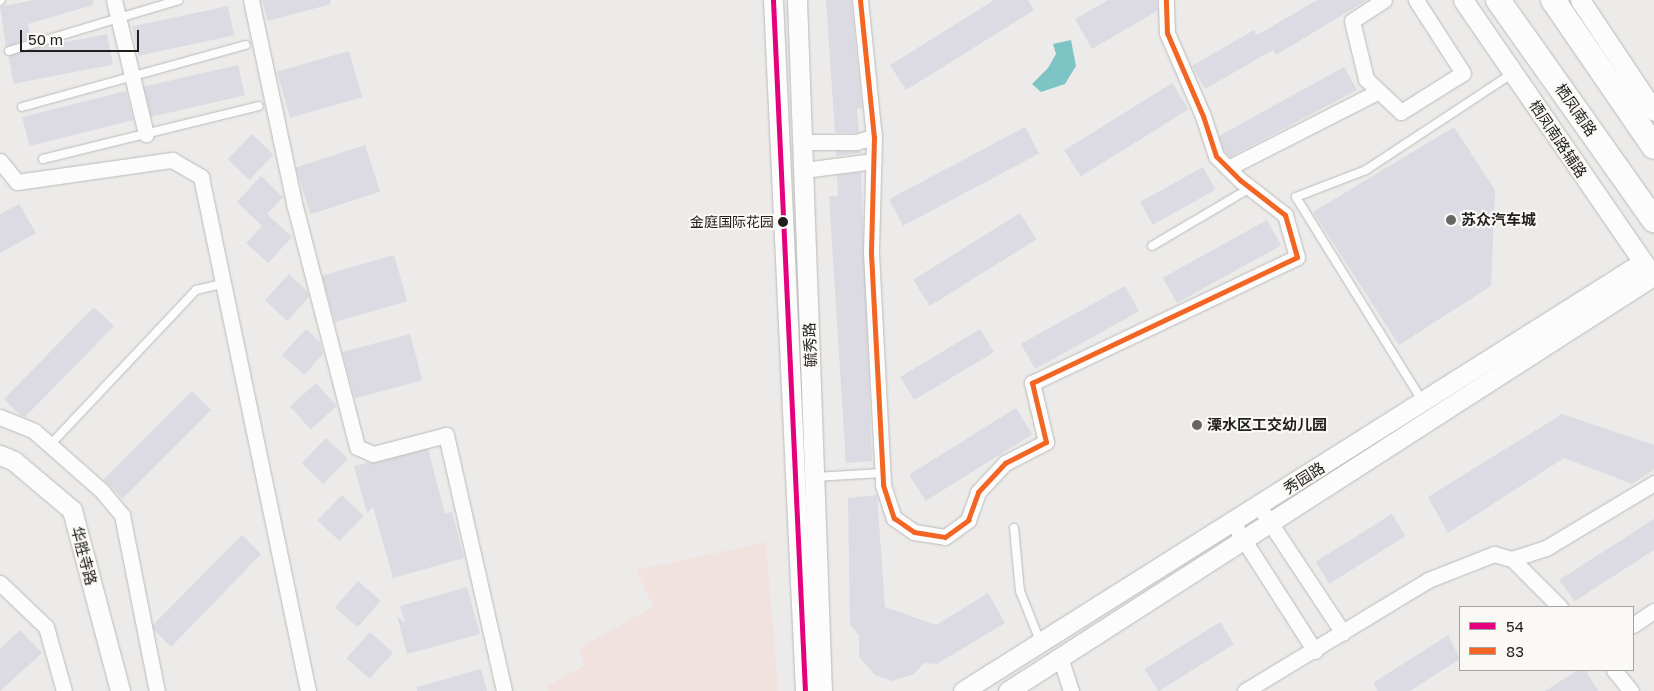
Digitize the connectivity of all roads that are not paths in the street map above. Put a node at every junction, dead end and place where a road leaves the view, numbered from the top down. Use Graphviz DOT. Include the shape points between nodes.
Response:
graph roads {
  1 [pos="114,0"];
  2 [pos="179,0"];
  3 [pos="251,0"];
  4 [pos="773,0"];
  5 [pos="797,0"];
  6 [pos="860,0"];
  7 [pos="1166,0"];
  8 [pos="1384,0"];
  9 [pos="1416,0"];
  10 [pos="1463,0"];
  11 [pos="1498,0"];
  12 [pos="1553,0"];
  13 [pos="1580,0"];
  14 [pos="118,17"];
  15 [pos="246,45"];
  16 [pos="9,51"];
  17 [pos="1513,73"];
  18 [pos="132,75"];
  19 [pos="1379,91"];
  20 [pos="259,106"];
  21 [pos="22,107"];
  22 [pos="1654,112"];
  23 [pos="146,134"];
  24 [pos="874,136"];
  25 [pos="801,142"];
  26 [pos="1654,147"];
  27 [pos="43,159"];
  28 [pos="0,161"];
  29 [pos="873,161"];
  30 [pos="1228,168"];
  31 [pos="804,170"];
  32 [pos="1250,188"];
  33 [pos="1654,220"];
  34 [pos="1152,246"];
  35 [pos="1650,272"];
  36 [pos="223,284"];
  37 [pos="1424,404"];
  38 [pos="0,416"];
  39 [pos="50,445"];
  40 [pos="0,455"];
  41 [pos="882,473"];
  42 [pos="815,477"];
  43 [pos="1654,483"];
  44 [pos="1259,506"];
  45 [pos="1233,523"];
  46 [pos="1269,523"];
  47 [pos="1014,528"];
  48 [pos="1242,540"];
  49 [pos="1512,559"];
  50 [pos="0,583"];
  51 [pos="1559,606"];
  52 [pos="1654,612"];
  53 [pos="1634,624"];
  54 [pos="1343,633"];
  55 [pos="1040,643"];
  56 [pos="1315,651"];
  57 [pos="1060,657"];
  58 [pos="1615,671"];
  59 [pos="64,691"];
  60 [pos="120,691"];
  61 [pos="157,691"];
  62 [pos="308,691"];
  63 [pos="504,691"];
  64 [pos="804,691"];
  65 [pos="822,691"];
  66 [pos="963,691"];
  67 [pos="1008,691"];
  68 [pos="1071,691"];
  69 [pos="1245,691"];
  70 [pos="1631,691"];
  1 -- 14 [label="street"];
  2 -- 14 [label="lane"];
  3 -- 63 [label="street" via="294,203 358,447 373,454 446,435"];
  4 -- 64 [label="street, 毓秀路"];
  5 -- 25 [label="street, 毓秀路"];
  6 -- 24 [label="street"];
  7 -- 30 [label="street" via="1167,34 1203,116 1216,156"];
  8 -- 19 [label="street" via="1352,21 1366,79"];
  9 -- 19 [label="street" via="1463,73 1401,112"];
  10 -- 17 [label="street, 栖凤南路辅路"];
  11 -- 33 [label="main road, 栖凤南路"];
  12 -- 26 [label="main road"];
  13 -- 22 [label="street"];
  14 -- 16 [label="lane"];
  14 -- 18 [label="street"];
  15 -- 18 [label="lane"];
  17 -- 35 [label="street, 栖凤南路辅路"];
  17 -- 37 [label="lane" via="1366,170 1296,197"];
  18 -- 21 [label="lane"];
  18 -- 23 [label="street"];
  19 -- 30 [label="street"];
  20 -- 23 [label="lane"];
  23 -- 27 [label="lane"];
  24 -- 25 [label="street" via="856,142"];
  24 -- 29 [label="street"];
  25 -- 31 [label="street, 毓秀路"];
  28 -- 36 [label="street" via="17,182 172,160 201,177"];
  29 -- 31 [label="street"];
  29 -- 41 [label="street" via="871,253"];
  30 -- 32 [label="street"];
  31 -- 42 [label="street, 毓秀路"];
  32 -- 34 [label="lane"];
  32 -- 41 [label="street" via="1285,215 1297,257 1032,383 1046,442 1005,463 978,492 968,520 945,537 914,532 894,518"];
  35 -- 37 [label="street, 秀园路"];
  35 -- 46 [label="street, 秀园路"];
  36 -- 39 [label="lane" via="196,290"];
  36 -- 62 [label="street" via="283,557"];
  37 -- 44 [label="street, 秀园路"];
  38 -- 39 [label="street" via="34,431"];
  39 -- 61 [label="street" via="101,490 122,515"];
  40 -- 60 [label="street, 华胜寺路" via="14,461 72,510"];
  41 -- 42 [label="lane"];
  42 -- 65 [label="street, 毓秀路"];
  43 -- 49 [label="street" via="1546,548"];
  44 -- 45 [label="street, 秀园路"];
  44 -- 46 [label="street"];
  45 -- 48 [label="street"];
  45 -- 55 [label="street, 秀园路"];
  46 -- 48 [label="street, 秀园路"];
  46 -- 54 [label="street"];
  47 -- 55 [label="lane" via="1020,592"];
  48 -- 56 [label="street"];
  48 -- 57 [label="street, 秀园路"];
  49 -- 51 [label="street"];
  49 -- 54 [label="street" via="1494,554 1428,580"];
  50 -- 59 [label="street" via="46,627"];
  52 -- 53 [label="street"];
  54 -- 56 [label="street"];
  55 -- 66 [label="street, 秀园路"];
  56 -- 69 [label="street"];
  57 -- 67 [label="street, 秀园路"];
  57 -- 68 [label="street"];
  58 -- 70 [label="street"];
}
